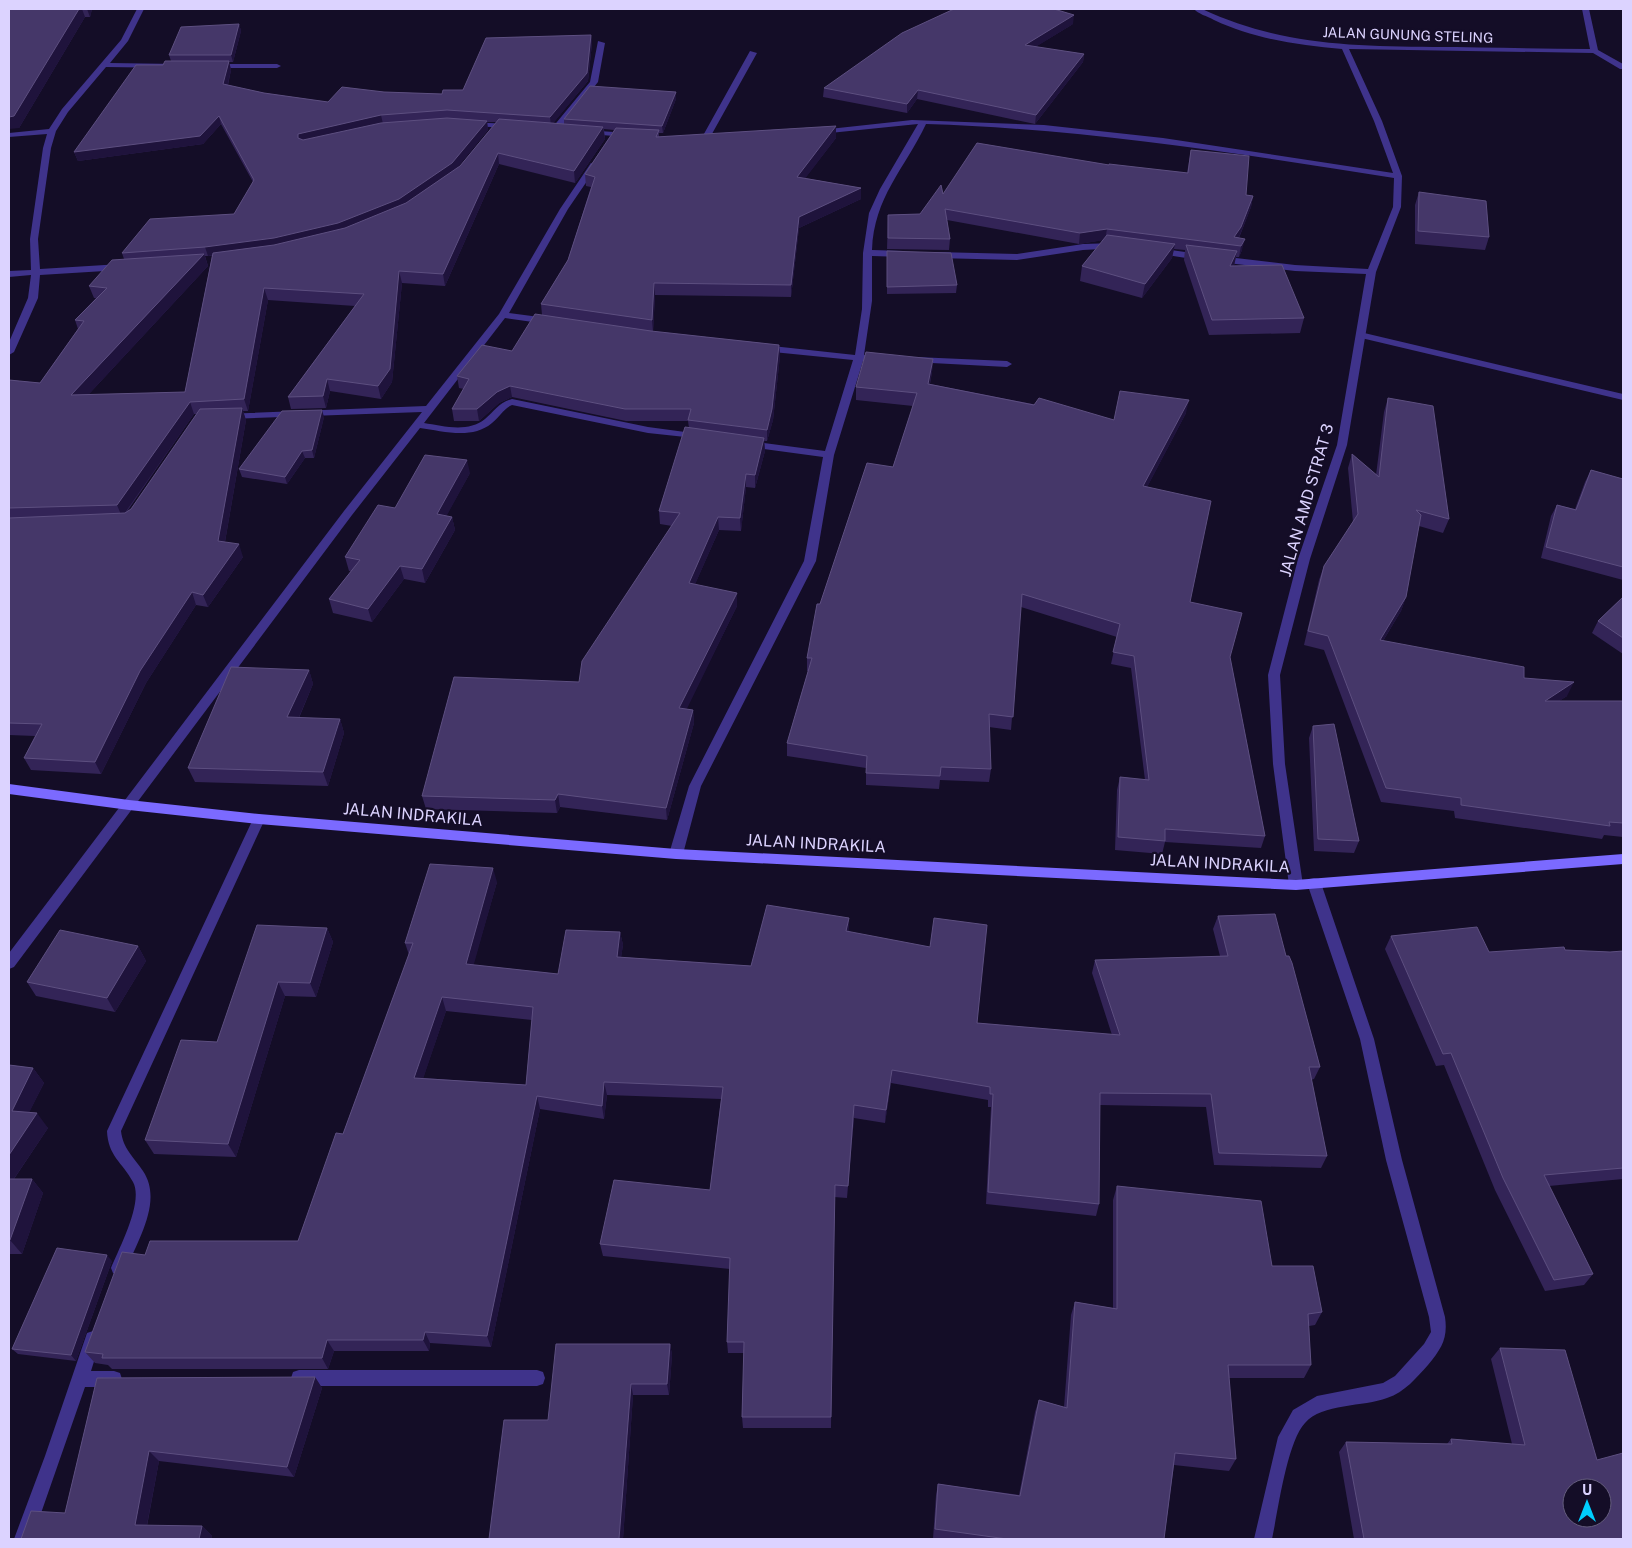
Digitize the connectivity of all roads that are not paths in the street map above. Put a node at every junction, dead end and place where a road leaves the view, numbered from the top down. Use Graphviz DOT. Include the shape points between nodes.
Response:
graph roads {
  1 [pos="140,9"];
  2 [pos="1197,9"];
  3 [pos="1586,9"];
  4 [pos="601,43"];
  5 [pos="1345,48"];
  6 [pos="1594,51"];
  7 [pos="753,53"];
  8 [pos="103,65"];
  9 [pos="190,66"];
  10 [pos="200,66"];
  11 [pos="277,66"];
  12 [pos="1623,67"];
  13 [pos="923,122"];
  14 [pos="465,124"];
  15 [pos="518,127"];
  16 [pos="545,129"];
  17 [pos="52,131"];
  18 [pos="580,132"];
  19 [pos="812,133"];
  20 [pos="9,135"];
  21 [pos="634,136"];
  22 [pos="694,140"];
  23 [pos="714,140"];
  24 [pos="704,141"];
  25 [pos="599,157"];
  26 [pos="1398,176"];
  27 [pos="1123,247"];
  28 [pos="1151,250"];
  29 [pos="867,253"];
  30 [pos="135,267"];
  31 [pos="36,271"];
  32 [pos="1371,272"];
  33 [pos="9,274"];
  34 [pos="503,315"];
  35 [pos="561,323"];
  36 [pos="1360,335"];
  37 [pos="753,347"];
  38 [pos="9,352"];
  39 [pos="859,358"];
  40 [pos="889,359"];
  41 [pos="908,360"];
  42 [pos="1007,364"];
  43 [pos="1623,397"];
  44 [pos="429,409"];
  45 [pos="220,416"];
  46 [pos="417,425"];
  47 [pos="715,439"];
  48 [pos="734,442"];
  49 [pos="829,455"];
  50 [pos="9,789"];
  51 [pos="129,805"];
  52 [pos="259,819"];
  53 [pos="676,854"];
  54 [pos="1623,859"];
  55 [pos="1314,883"];
  56 [pos="1296,885"];
  57 [pos="9,963"];
  58 [pos="112,1286"];
  59 [pos="99,1323"];
  60 [pos="128,1378"];
  61 [pos="278,1378"];
  62 [pos="537,1378"];
  63 [pos="79,1379"];
  64 [pos="23,1539"];
  65 [pos="1262,1539"];
  1 -- 8 [label="street" via="124,41"];
  2 -- 5 [label="street, JALAN GUNUNG STELING" via="1247,32 1284,41"];
  3 -- 6 [label="street"];
  4 -- 16 [label="street" via="594,82 559,130"];
  5 -- 6 [label="street, JALAN GUNUNG STELING"];
  5 -- 26 [label="street, JALAN AMD STRAT 3" via="1378,121"];
  6 -- 12 [label="street, JALAN GUNUNG STELING"];
  7 -- 24 [label="street"];
  8 -- 9 [label="street"];
  8 -- 17 [label="street"];
  10 -- 11 [label="street"];
  13 -- 19 [label="street"];
  13 -- 26 [label="street" via="1019,126 1141,137"];
  13 -- 29 [label="street" via="885,184 873,214"];
  14 -- 15 [label="street" via="497,129"];
  17 -- 20 [label="street"];
  17 -- 31 [label="street" via="34,239"];
  18 -- 21 [label="street" via="612,138"];
  22 -- 24 [label="street"];
  23 -- 24 [label="street"];
  25 -- 34 [label="street" via="564,209"];
  26 -- 32 [label="street, JALAN AMD STRAT 3" via="1398,207"];
  27 -- 29 [label="street" via="1083,247 1017,257"];
  28 -- 32 [label="street" via="1249,264"];
  29 -- 39 [label="street" via="868,295"];
  30 -- 31 [label="street"];
  31 -- 33 [label="street"];
  31 -- 38 [label="street" via="30,308"];
  32 -- 36 [label="street, JALAN AMD STRAT 3"];
  34 -- 35 [label="street"];
  34 -- 44 [label="street"];
  36 -- 43 [label="street"];
  36 -- 56 [label="street, JALAN AMD STRAT 3" via="1342,445 1304,559 1274,675 1279,764"];
  37 -- 39 [label="street"];
  39 -- 40 [label="street"];
  39 -- 49 [label="street"];
  41 -- 42 [label="street"];
  44 -- 45 [label="street"];
  44 -- 46 [label="street"];
  46 -- 47 [label="street" via="471,431 488,422 501,406 512,402 648,430"];
  46 -- 51 [label="street"];
  48 -- 49 [label="street"];
  49 -- 53 [label="street" via="810,561 695,786"];
  50 -- 51 [label="street, JALAN INDRAKILA"];
  51 -- 52 [label="street, JALAN INDRAKILA"];
  51 -- 57 [label="street"];
  52 -- 53 [label="street, JALAN INDRAKILA"];
  52 -- 58 [label="street" via="114,1131 114,1144 144,1188 143,1203"];
  53 -- 56 [label="street, JALAN INDRAKILA"];
  54 -- 55 [label="street, JALAN INDRAKILA"];
  55 -- 56 [label="street, JALAN INDRAKILA"];
  55 -- 65 [label="street" via="1367,1039 1394,1160 1439,1333 1430,1350 1401,1382 1385,1391 1317,1404 1299,1416 1286,1437"];
  59 -- 63 [label="street"];
  60 -- 63 [label="street"];
  61 -- 62 [label="street"];
  63 -- 64 [label="street"];
}
